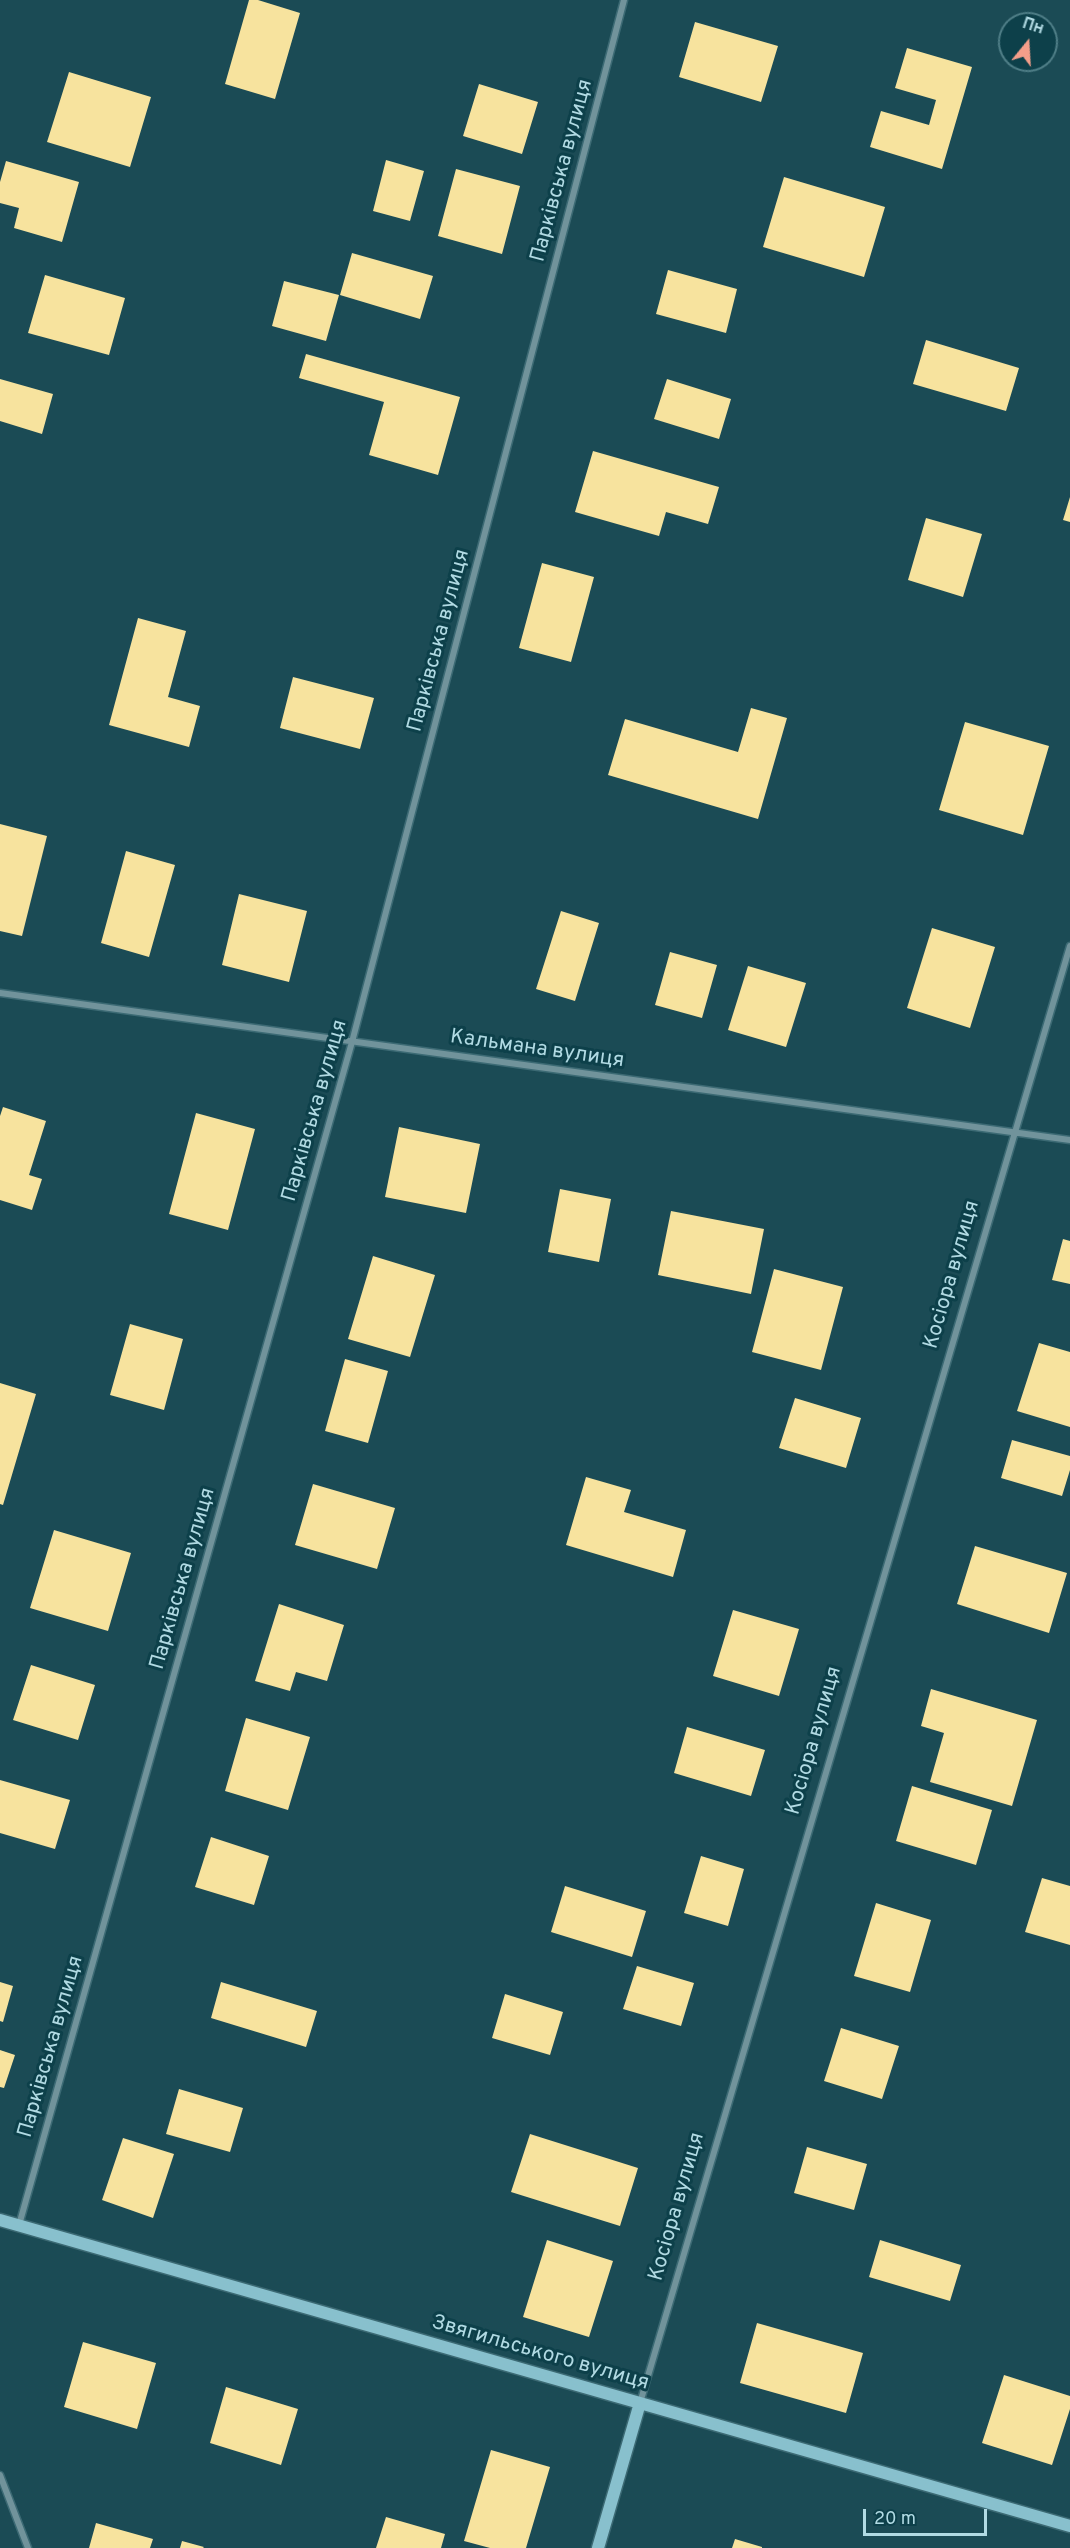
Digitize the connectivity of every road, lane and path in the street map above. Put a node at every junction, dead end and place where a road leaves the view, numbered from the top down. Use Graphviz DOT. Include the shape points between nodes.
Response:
graph roads {
  1 [pos="624,0"];
  2 [pos="1070,946"];
  3 [pos="0,993"];
  4 [pos="352,1042"];
  5 [pos="1015,1133"];
  6 [pos="1070,1140"];
  7 [pos="0,2220"];
  8 [pos="19,2225"];
  9 [pos="640,2403"];
  10 [pos="0,2475"];
  11 [pos="1070,2526"];
  12 [pos="28,2548"];
  13 [pos="598,2548"];
  1 -- 4 [label="street, Парківська вулиця"];
  2 -- 5 [label="street, Косіора вулиця"];
  3 -- 4 [label="street, Кальмана вулиця"];
  4 -- 5 [label="street, Кальмана вулиця"];
  4 -- 8 [label="street, Парківська вулиця"];
  5 -- 6 [label="street, Кальмана вулиця"];
  5 -- 9 [label="street, Косіора вулиця"];
  7 -- 8 [label="street, Звягильського вулиця"];
  8 -- 9 [label="street, Звягильського вулиця"];
  9 -- 11 [label="street, Звягильського вулиця"];
  9 -- 13 [label="street, Косіора вулиця"];
  10 -- 12 [label="street"];
}
